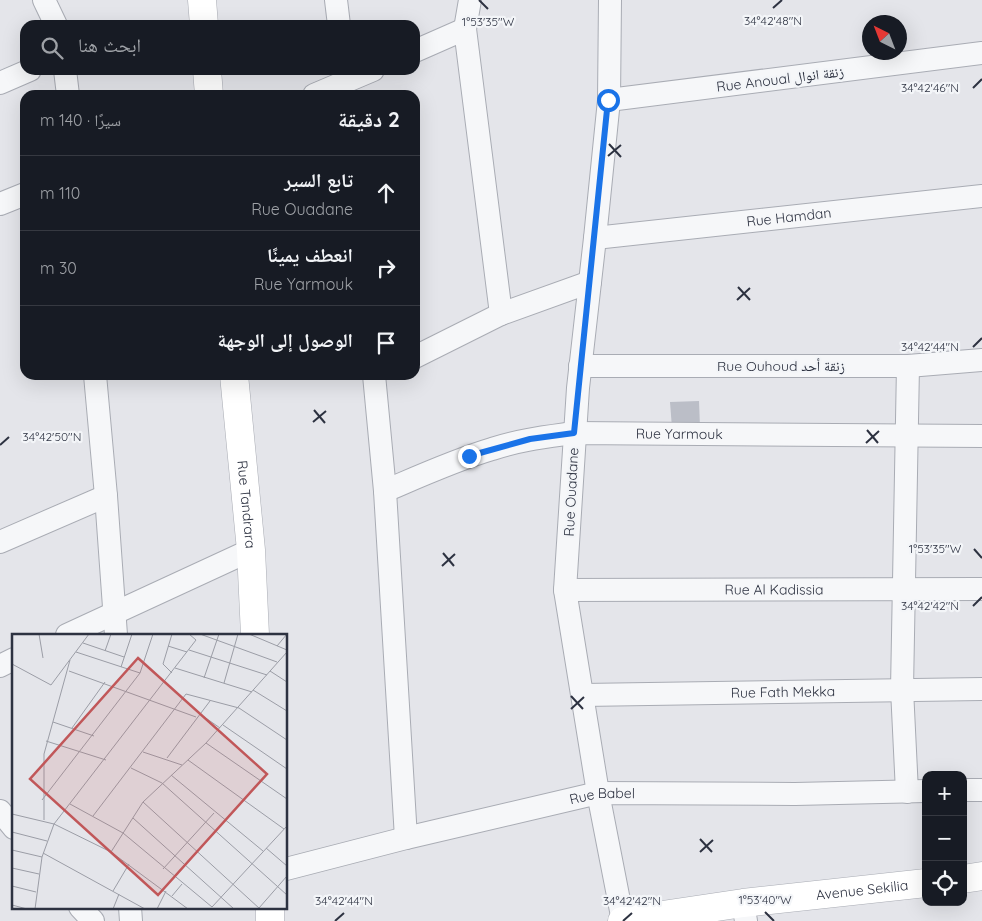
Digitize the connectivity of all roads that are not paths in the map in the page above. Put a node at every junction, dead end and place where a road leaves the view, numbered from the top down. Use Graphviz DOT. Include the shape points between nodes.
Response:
graph roads {
  1 [pos="44,0"];
  2 [pos="202,0"];
  3 [pos="336,0"];
  4 [pos="470,0"];
  5 [pos="610,0"];
  6 [pos="54,20"];
  7 [pos="204,20"];
  8 [pos="338,20"];
  9 [pos="465,29"];
  10 [pos="420,49"];
  11 [pos="982,53"];
  12 [pos="20,74"];
  13 [pos="66,75"];
  14 [pos="207,75"];
  15 [pos="362,75"];
  16 [pos="0,82"];
  17 [pos="347,82"];
  18 [pos="67,90"];
  19 [pos="209,90"];
  20 [pos="327,90"];
  21 [pos="608,100"];
  22 [pos="20,196"];
  23 [pos="982,196"];
  24 [pos="0,204"];
  25 [pos="596,238"];
  26 [pos="590,282"];
  27 [pos="501,314"];
  28 [pos="420,354"];
  29 [pos="982,360"];
  30 [pos="580,366"];
  31 [pos="908,366"];
  32 [pos="95,380"];
  33 [pos="234,380"];
  34 [pos="376,380"];
  35 [pos="574,433"];
  36 [pos="906,436"];
  37 [pos="982,436"];
  38 [pos="385,491"];
  39 [pos="106,496"];
  40 [pos="0,542"];
  41 [pos="251,550"];
  42 [pos="905,588"];
  43 [pos="982,589"];
  44 [pos="565,590"];
  45 [pos="115,624"];
  46 [pos="71,634"];
  47 [pos="255,634"];
  48 [pos="12,660"];
  49 [pos="0,666"];
  50 [pos="902,689"];
  51 [pos="982,690"];
  52 [pos="583,695"];
  53 [pos="967,790"];
  54 [pos="982,790"];
  55 [pos="916,792"];
  56 [pos="598,793"];
  57 [pos="0,811"];
  58 [pos="12,826"];
  59 [pos="406,838"];
  60 [pos="288,868"];
  61 [pos="982,876"];
  62 [pos="967,878"];
  63 [pos="922,884"];
  64 [pos="81,908"];
  65 [pos="130,908"];
  66 [pos="270,908"];
  67 [pos="744,912"];
  68 [pos="93,921"];
  69 [pos="131,921"];
  70 [pos="270,921"];
  71 [pos="622,921"];
  1 -- 6 [label="street"];
  2 -- 7 [label="main road"];
  3 -- 8 [label="street"];
  4 -- 9 [label="street"];
  5 -- 21 [label="street, Rue Ouadane"];
  9 -- 10 [label="street"];
  9 -- 27 [label="street"];
  11 -- 21 [label="street, Rue Anoual زنقة انوال"];
  12 -- 16 [label="street"];
  13 -- 18 [label="street"];
  14 -- 19 [label="main road"];
  15 -- 17 [label="street"];
  17 -- 20 [label="street"];
  21 -- 25 [label="street, Rue Ouadane"];
  22 -- 24 [label="street"];
  23 -- 25 [label="street, Rue Hamdan"];
  25 -- 26 [label="street, Rue Ouadane"];
  26 -- 27 [label="street"];
  26 -- 30 [label="street, Rue Ouadane"];
  27 -- 28 [label="street"];
  29 -- 31 [label="street, Rue Ouhoud زنقة أحد"];
  30 -- 31 [label="street, Rue Ouhoud زنقة أحد"];
  30 -- 35 [label="street, Rue Ouadane"];
  31 -- 36 [label="street"];
  32 -- 39 [label="street"];
  33 -- 41 [label="main road, Rue Tandrara"];
  34 -- 38 [label="street"];
  35 -- 36 [label="street, Rue Yarmouk"];
  35 -- 38 [label="street, Rue Yarmouk" via="494,448"];
  35 -- 44 [label="street, Rue Ouadane"];
  36 -- 37 [label="street, Rue Yarmouk"];
  36 -- 42 [label="street"];
  38 -- 59 [label="street"];
  39 -- 40 [label="street"];
  39 -- 45 [label="street"];
  41 -- 45 [label="street"];
  41 -- 47 [label="main road, Rue Tandrara"];
  42 -- 43 [label="street, Rue Al Kadissia"];
  42 -- 44 [label="street, Rue Al Kadissia"];
  42 -- 50 [label="street"];
  44 -- 52 [label="street, Rue Ouadane"];
  45 -- 46 [label="street"];
  48 -- 49 [label="street"];
  50 -- 51 [label="street, Rue Fath Mekka"];
  50 -- 52 [label="street, Rue Fath Mekka"];
  50 -- 55 [label="street"];
  52 -- 56 [label="street, Rue Ouadane"];
  53 -- 54 [label="street"];
  55 -- 56 [label="street, Rue Babel"];
  56 -- 59 [label="street, Rue Babel"];
  56 -- 71 [label="street, Rue Ouadane"];
  57 -- 58 [label="street"];
  59 -- 60 [label="street, Rue Babel"];
  61 -- 62 [label="main road"];
  63 -- 67 [label="main road, Avenue Sekilia"];
  64 -- 68 [label="street"];
  65 -- 69 [label="street"];
  66 -- 70 [label="main road"];
  67 -- 71 [label="main road, Avenue Sekilia"];
}
